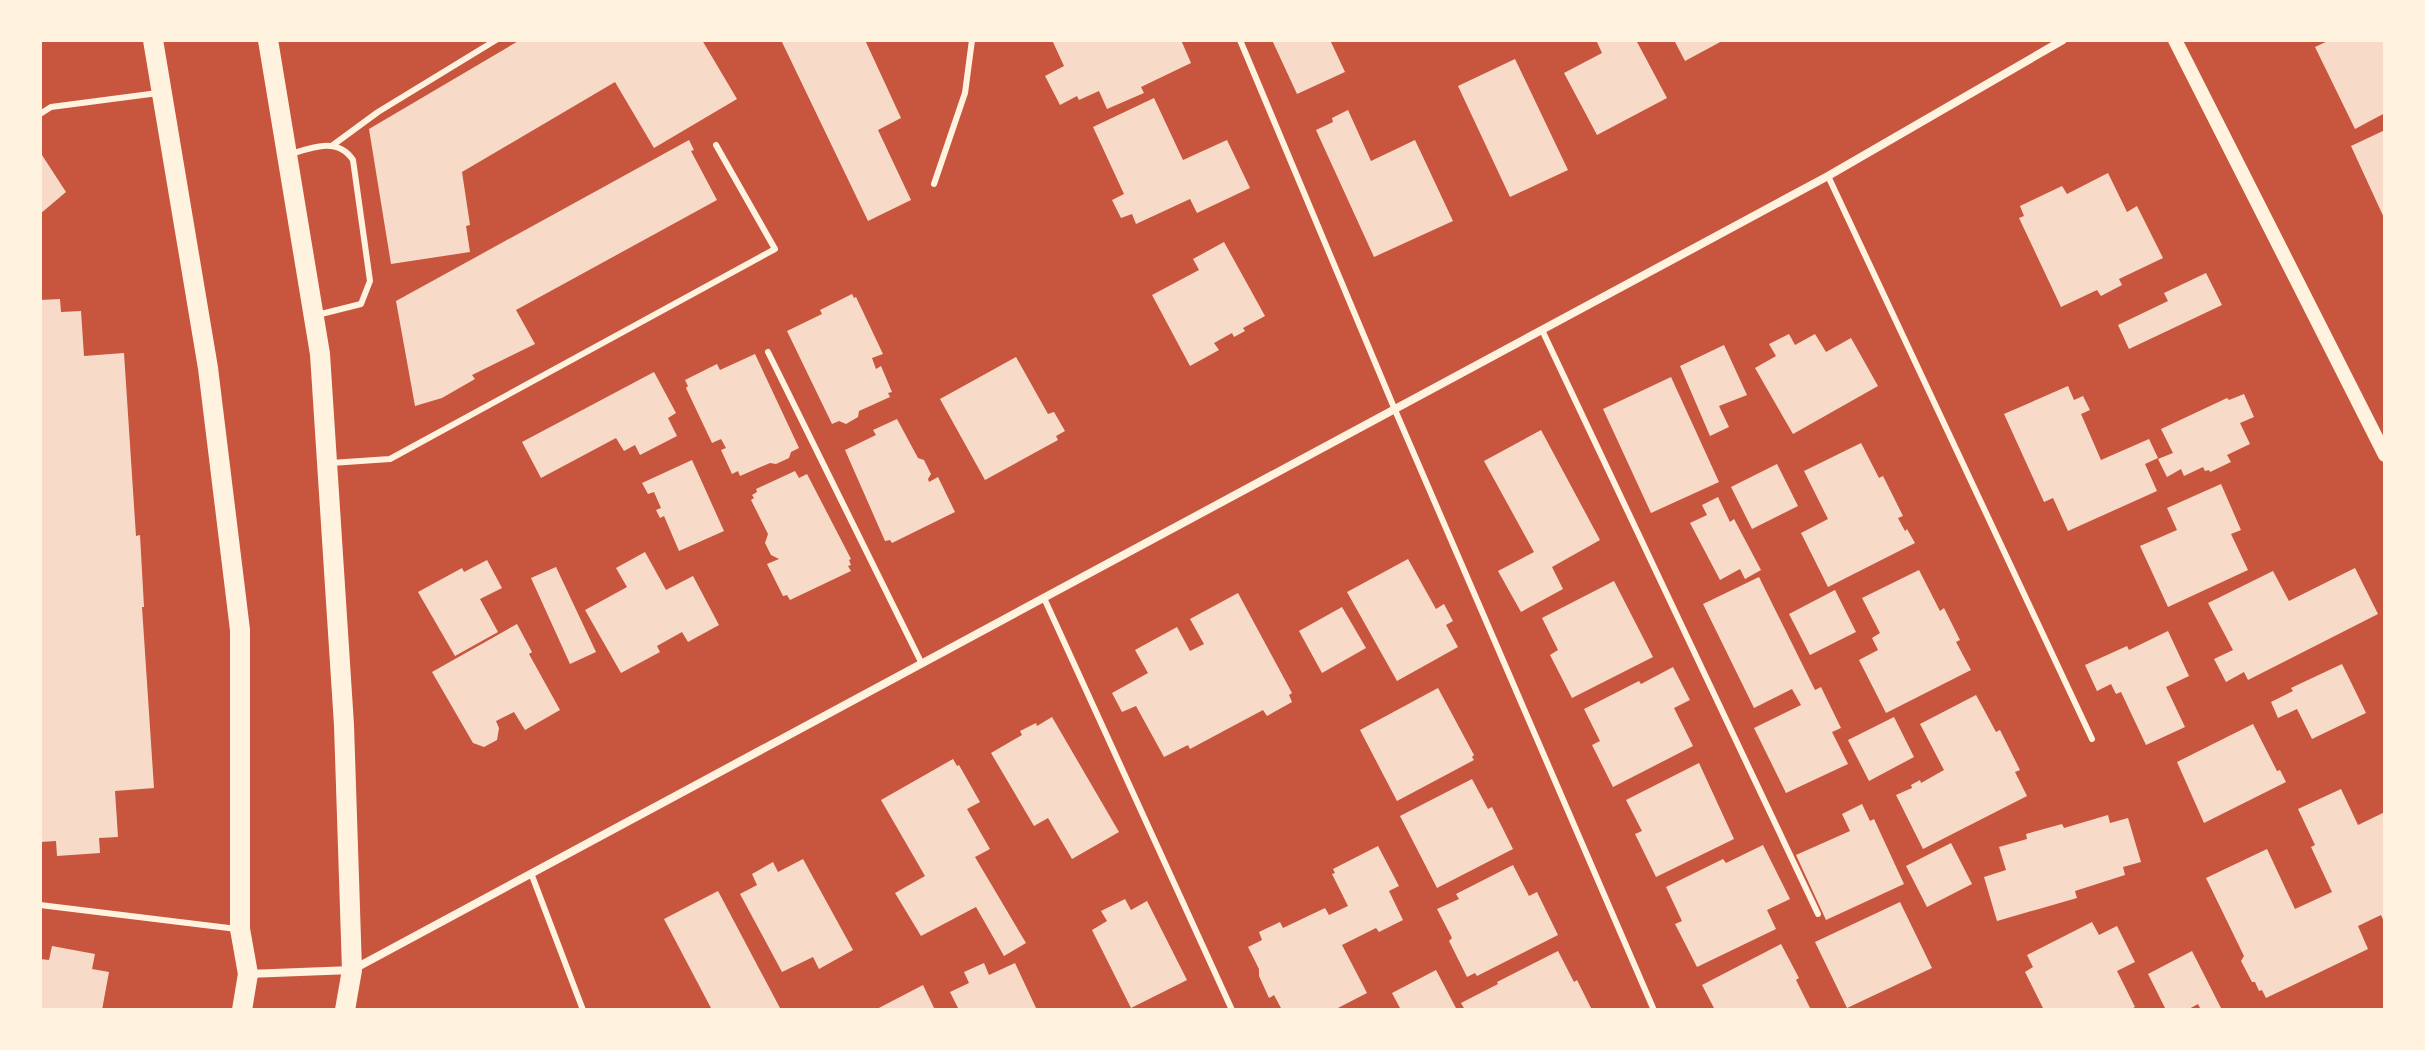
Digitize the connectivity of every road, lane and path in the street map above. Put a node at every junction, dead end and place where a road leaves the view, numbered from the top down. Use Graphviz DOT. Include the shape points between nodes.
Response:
graph roads {
  1 [pos="153,40"];
  2 [pos="268,40"];
  3 [pos="496,40"];
  4 [pos="972,40"];
  5 [pos="1240,40"];
  6 [pos="2063,40"];
  7 [pos="2175,40"];
  8 [pos="162,93"];
  9 [pos="40,114"];
  10 [pos="333,145"];
  11 [pos="716,145"];
  12 [pos="287,155"];
  13 [pos="1828,176"];
  14 [pos="934,184"];
  15 [pos="313,315"];
  16 [pos="1542,330"];
  17 [pos="768,352"];
  18 [pos="1395,410"];
  19 [pos="2385,455"];
  20 [pos="327,463"];
  21 [pos="1044,598"];
  22 [pos="922,664"];
  23 [pos="2092,739"];
  24 [pos="531,873"];
  25 [pos="40,905"];
  26 [pos="1818,914"];
  27 [pos="240,929"];
  28 [pos="352,970"];
  29 [pos="248,974"];
  30 [pos="1653,1008"];
  31 [pos="242,1010"];
  32 [pos="345,1010"];
  33 [pos="583,1010"];
  34 [pos="1232,1010"];
  1 -- 8 [label="main road"];
  2 -- 12 [label="main road"];
  3 -- 10 [label="lane"];
  4 -- 14 [label="lane" via="965,93"];
  5 -- 18 [label="lane"];
  6 -- 13 [label="street"];
  7 -- 19 [label="street"];
  8 -- 9 [label="lane" via="51,107"];
  8 -- 27 [label="main road" via="208,368 240,630"];
  10 -- 12 [label="lane"];
  10 -- 15 [label="lane" via="353,160 370,281 361,304"];
  11 -- 20 [label="lane" via="775,249 390,459"];
  12 -- 15 [label="main road"];
  13 -- 16 [label="street"];
  13 -- 23 [label="lane"];
  15 -- 20 [label="main road"];
  16 -- 18 [label="street"];
  16 -- 26 [label="lane"];
  17 -- 22 [label="lane"];
  18 -- 21 [label="street"];
  18 -- 30 [label="lane"];
  20 -- 28 [label="main road" via="344,725"];
  21 -- 22 [label="street"];
  21 -- 34 [label="lane"];
  22 -- 24 [label="street"];
  24 -- 28 [label="street"];
  24 -- 33 [label="lane"];
  25 -- 27 [label="lane"];
  27 -- 29 [label="main road"];
  28 -- 29 [label="street"];
  28 -- 32 [label="main road"];
  29 -- 31 [label="main road"];
}
